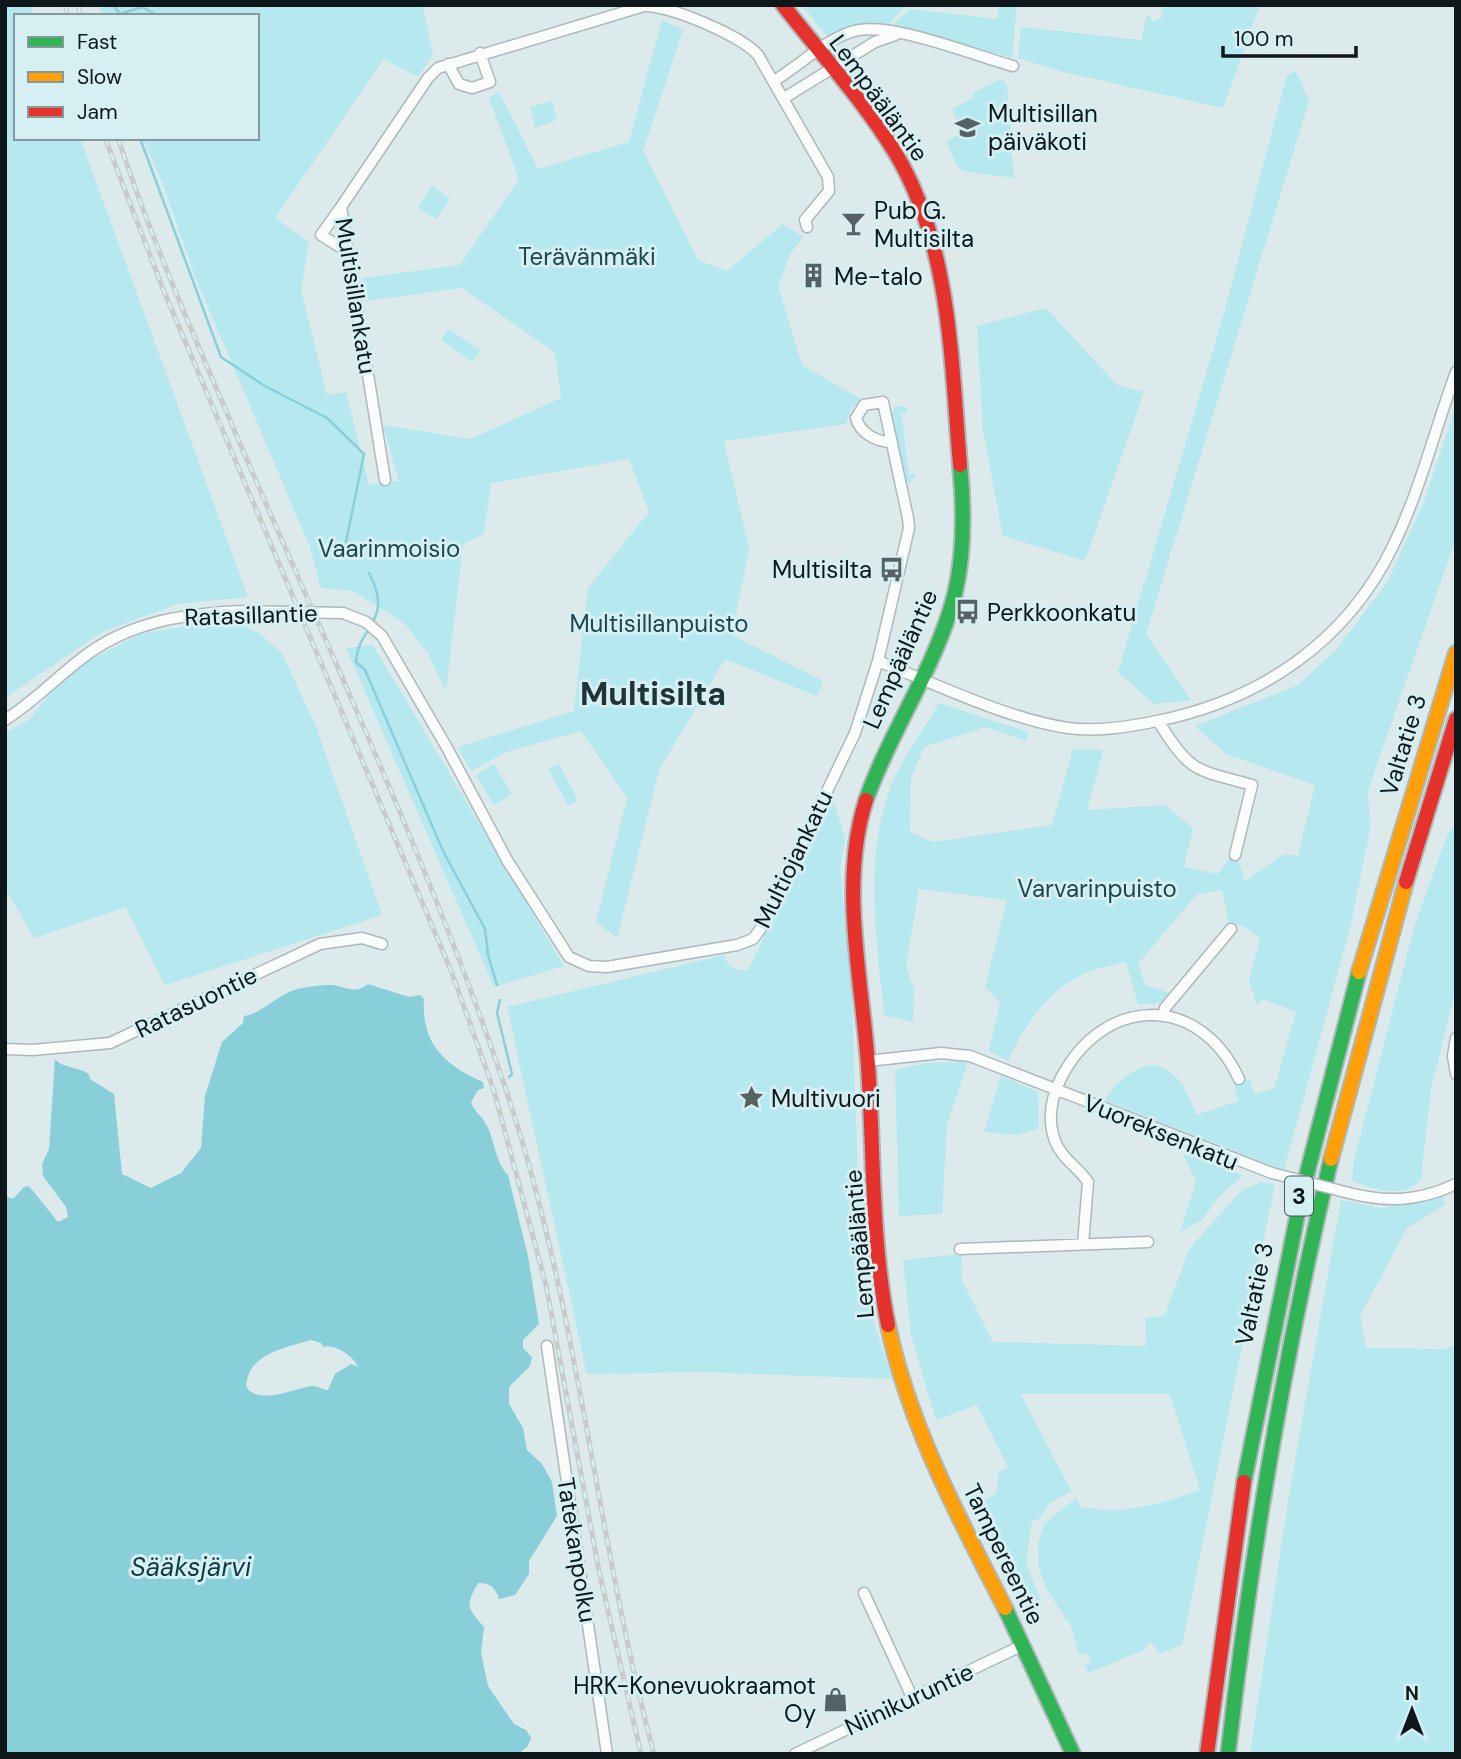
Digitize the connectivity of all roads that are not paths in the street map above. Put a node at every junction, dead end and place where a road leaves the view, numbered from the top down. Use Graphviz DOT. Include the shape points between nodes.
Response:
graph roads {
  1 [pos="783,5"];
  2 [pos="902,34"];
  3 [pos="819,52"];
  4 [pos="480,53"];
  5 [pos="448,64"];
  6 [pos="1013,66"];
  7 [pos="832,69"];
  8 [pos="774,81"];
  9 [pos="784,98"];
  10 [pos="341,207"];
  11 [pos="807,227"];
  12 [pos="348,252"];
  13 [pos="1456,372"];
  14 [pos="892,442"];
  15 [pos="385,480"];
  16 [pos="1456,653"];
  17 [pos="878,661"];
  18 [pos="921,678"];
  19 [pos="1456,719"];
  20 [pos="5,720"];
  21 [pos="431,720"];
  22 [pos="1158,721"];
  23 [pos="1235,855"];
  24 [pos="1231,929"];
  25 [pos="382,944"];
  26 [pos="1163,1015"];
  27 [pos="1456,1038"];
  28 [pos="5,1049"];
  29 [pos="868,1061"];
  30 [pos="1456,1074"];
  31 [pos="1239,1079"];
  32 [pos="1055,1090"];
  33 [pos="1456,1184"];
  34 [pos="1149,1242"];
  35 [pos="1083,1244"];
  36 [pos="960,1249"];
  37 [pos="547,1346"];
  38 [pos="899,1372"];
  39 [pos="864,1593"];
  40 [pos="1023,1646"];
  41 [pos="912,1697"];
  42 [pos="607,1754"];
  43 [pos="795,1754"];
  44 [pos="1073,1754"];
  45 [pos="1207,1754"];
  46 [pos="1228,1754"];
  1 -- 3 [label="main road, Lempääläntie"];
  2 -- 3 [label="street" via="864,29 850,32"];
  2 -- 6 [label="street"];
  2 -- 7 [label="street" via="875,42"];
  3 -- 7 [label="main road, Lempääläntie"];
  3 -- 8 [label="street"];
  4 -- 5 [label="street, Multisillankatu"];
  4 -- 5 [label="street" via="490,82 472,88 459,84"];
  4 -- 8 [label="street, Multisillankatu" via="657,5 745,44"];
  5 -- 10 [label="street, Multisillankatu" via="428,78"];
  7 -- 9 [label="street"];
  7 -- 18 [label="main road, Lempääläntie" via="907,175 940,276 964,524 956,591"];
  8 -- 9 [label="street, Multisillankatu"];
  9 -- 11 [label="street, Multisillankatu" via="830,186 805,220"];
  10 -- 12 [label="street, Multisillankatu"];
  10 -- 12 [label="street" via="321,235"];
  12 -- 15 [label="street, Multisillankatu"];
  13 -- 22 [label="street" via="1394,545 1355,607 1307,656 1272,680 1212,708"];
  14 -- 14 [label="street, Multiojankatu" via="883,402 861,408 856,418 860,427 876,439"];
  14 -- 17 [label="street, Multiojankatu" via="909,528"];
  16 -- 45 [label="main road, Valtatie 3 / 3" via="1361,964 1298,1202 1245,1461"];
  17 -- 18 [label="street"];
  17 -- 21 [label="street, Multiojankatu" via="855,733 753,939 607,967 589,966 569,957 506,860"];
  18 -- 22 [label="street" via="1045,724 1119,728"];
  18 -- 29 [label="main road, Lempääläntie" via="877,766 857,825 855,906"];
  19 -- 46 [label="main road, Valtatie 3 / 3" via="1347,1089 1289,1334 1247,1582"];
  20 -- 21 [label="street, Ratasillantie, bridge" via="83,657 134,629 188,615 244,611 343,613 366,622 382,636"];
  22 -- 23 [label="street" via="1178,754 1194,768 1252,785"];
  24 -- 26 [label="street"];
  25 -- 28 [label="street, Ratasuontie" via="362,938 320,944 110,1043"];
  26 -- 31 [label="street" via="1205,1032 1224,1051"];
  26 -- 32 [label="street" via="1129,1017 1097,1032 1074,1054"];
  27 -- 30 [label="street"];
  29 -- 32 [label="street, Vuoreksenkatu" via="962,1054"];
  29 -- 38 [label="main road, Lempääläntie" via="886,1306"];
  32 -- 33 [label="street, Vuoreksenkatu, bridge" via="1272,1173 1345,1192 1399,1200"];
  32 -- 35 [label="street" via="1051,1119 1055,1142 1088,1182"];
  34 -- 35 [label="street"];
  35 -- 36 [label="street"];
  37 -- 42 [label="street, Tatekanpolku"];
  38 -- 40 [label="main road, Tampereentie" via="927,1447"];
  39 -- 41 [label="street"];
  40 -- 41 [label="street, Niinikuruntie"];
  40 -- 44 [label="main road, Tampereentie"];
  41 -- 43 [label="street, Niinikuruntie"];
}
